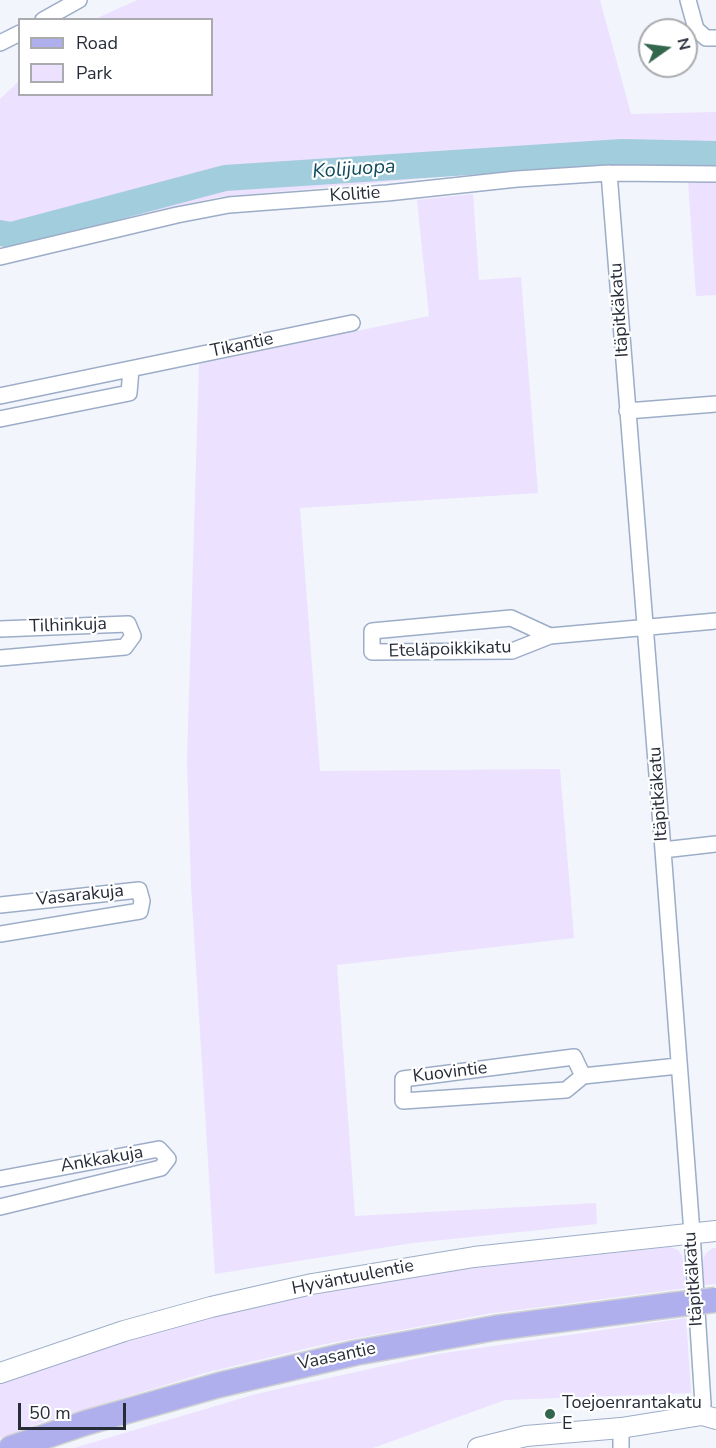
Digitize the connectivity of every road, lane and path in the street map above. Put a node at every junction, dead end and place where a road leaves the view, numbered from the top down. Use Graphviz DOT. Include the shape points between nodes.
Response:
graph roads {
  1 [pos="79,0"];
  2 [pos="688,0"];
  3 [pos="47,18"];
  4 [pos="18,34"];
  5 [pos="716,38"];
  6 [pos="0,43"];
  7 [pos="609,173"];
  8 [pos="716,174"];
  9 [pos="0,257"];
  10 [pos="352,323"];
  11 [pos="131,369"];
  12 [pos="0,396"];
  13 [pos="716,404"];
  14 [pos="627,411"];
  15 [pos="0,419"];
  16 [pos="716,621"];
  17 [pos="646,627"];
  18 [pos="0,629"];
  19 [pos="550,636"];
  20 [pos="0,657"];
  21 [pos="716,844"];
  22 [pos="663,850"];
  23 [pos="0,905"];
  24 [pos="0,934"];
  25 [pos="678,1066"];
  26 [pos="583,1076"];
  27 [pos="0,1179"];
  28 [pos="0,1207"];
  29 [pos="716,1231"];
  30 [pos="692,1233"];
  31 [pos="716,1300"];
  32 [pos="0,1373"];
  33 [pos="709,1417"];
  34 [pos="621,1428"];
  35 [pos="11,1448"];
  36 [pos="478,1448"];
  37 [pos="621,1448"];
  1 -- 3 [label="street"];
  2 -- 5 [label="street" via="696,29 706,38"];
  4 -- 6 [label="street"];
  7 -- 8 [label="street, Kolitie"];
  7 -- 9 [label="street, Kolitie" via="229,205"];
  7 -- 14 [label="street, Itäpitkäkatu"];
  10 -- 11 [label="street, Tikantie"];
  11 -- 12 [label="street, Tikantie"];
  11 -- 15 [label="street" via="129,393"];
  13 -- 14 [label="street"];
  14 -- 17 [label="street, Itäpitkäkatu"];
  16 -- 17 [label="street, Eteläpoikkikatu"];
  17 -- 19 [label="street, Eteläpoikkikatu"];
  17 -- 22 [label="street, Itäpitkäkatu"];
  18 -- 20 [label="street, Tilhinkuja" via="128,624 133,636 125,647"];
  19 -- 19 [label="street, Eteläpoikkikatu" via="512,651 372,652 372,631 406,627 511,618"];
  21 -- 22 [label="street"];
  22 -- 25 [label="street, Itäpitkäkatu"];
  23 -- 24 [label="street, Vasarakuja" via="139,890 142,901 140,911"];
  25 -- 26 [label="street, Kuovintie"];
  25 -- 30 [label="street, Itäpitkäkatu"];
  26 -- 26 [label="street, Kuovintie" via="566,1090 403,1101 403,1078 574,1057"];
  27 -- 28 [label="street, Ankkakuja" via="159,1149 168,1159 161,1168"];
  29 -- 30 [label="street, Hyväntuulentie"];
  30 -- 32 [label="street, Hyväntuulentie" via="474,1257 312,1284 135,1328"];
  30 -- 33 [label="street, Itäpitkäkatu" via="703,1404"];
  31 -- 35 [label="main road, Vaasantie, bridge" via="495,1328 344,1356 197,1391"];
  33 -- 34 [label="street"];
  34 -- 36 [label="street" via="526,1436"];
  34 -- 37 [label="street"];
}
